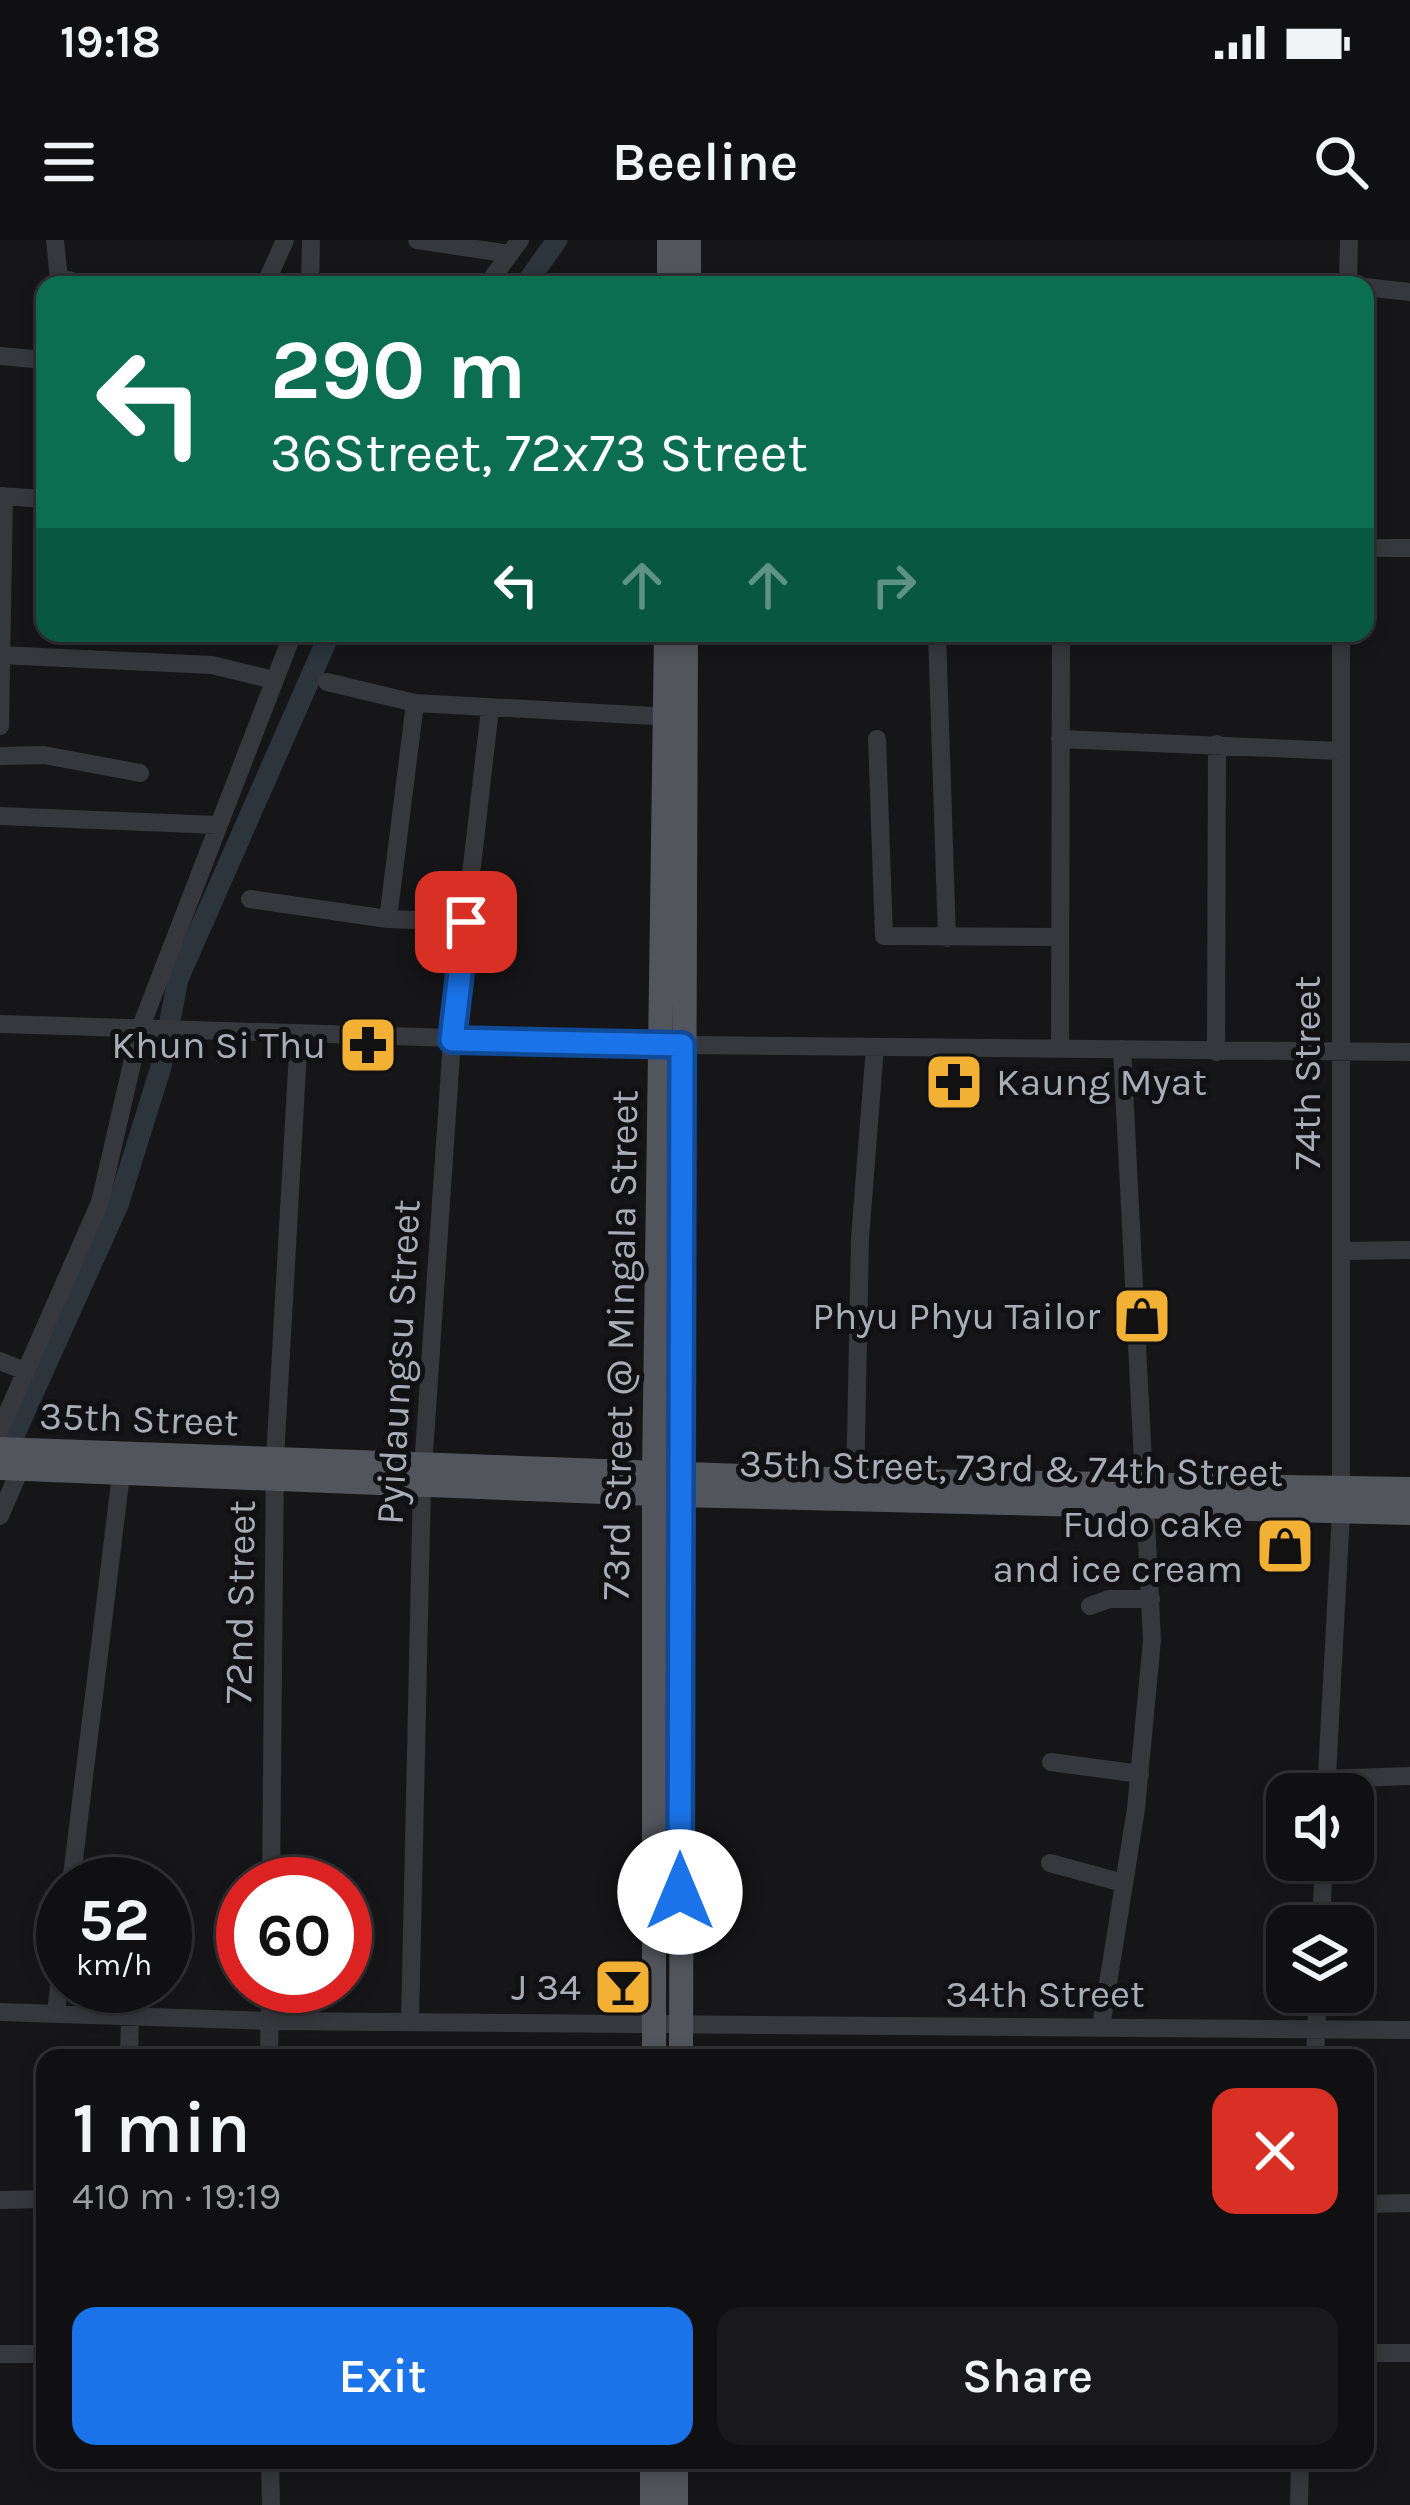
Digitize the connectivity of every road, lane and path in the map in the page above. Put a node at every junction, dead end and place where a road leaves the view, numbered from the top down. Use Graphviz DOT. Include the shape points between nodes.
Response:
graph roads {
  1 [pos="55,240"];
  2 [pos="285,240"];
  3 [pos="311,240"];
  4 [pos="417,240"];
  5 [pos="669,240"];
  6 [pos="689,240"];
  7 [pos="1349,240"];
  8 [pos="514,247"];
  9 [pos="58,276"];
  10 [pos="269,276"];
  11 [pos="310,276"];
  12 [pos="494,276"];
  13 [pos="669,276"];
  14 [pos="689,276"];
  15 [pos="1348,276"];
  16 [pos="1374,288"];
  17 [pos="1410,292"];
  18 [pos="0,356"];
  19 [pos="36,359"];
  20 [pos="2,496"];
  21 [pos="36,499"];
  22 [pos="1374,548"];
  23 [pos="1410,548"];
  24 [pos="289,642"];
  25 [pos="667,642"];
  26 [pos="685,642"];
  27 [pos="937,642"];
  28 [pos="1060,642"];
  29 [pos="1341,642"];
  30 [pos="1,655"];
  31 [pos="273,680"];
  32 [pos="327,682"];
  33 [pos="415,703"];
  34 [pos="490,709"];
  35 [pos="676,717"];
  36 [pos="0,726"];
  37 [pos="877,739"];
  38 [pos="1060,739"];
  39 [pos="1217,744"];
  40 [pos="1340,752"];
  41 [pos="0,756"];
  42 [pos="140,773"];
  43 [pos="0,816"];
  44 [pos="217,825"];
  45 [pos="250,899"];
  46 [pos="388,919"];
  47 [pos="466,922"];
  48 [pos="1060,937"];
  49 [pos="947,938"];
  50 [pos="0,1024"];
  51 [pos="150,1029"];
  52 [pos="299,1033"];
  53 [pos="452,1040"];
  54 [pos="671,1044"];
  55 [pos="874,1047"];
  56 [pos="1122,1048"];
  57 [pos="1060,1049"];
  58 [pos="1216,1052"];
  59 [pos="1340,1052"];
  60 [pos="1410,1052"];
  61 [pos="1341,1250"];
  62 [pos="1410,1250"];
  63 [pos="0,1361"];
  64 [pos="26,1371"];
  65 [pos="0,1430"];
  66 [pos="13,1460"];
  67 [pos="275,1469"];
  68 [pos="423,1472"];
  69 [pos="121,1474"];
  70 [pos="666,1484"];
  71 [pos="1410,1489"];
  72 [pos="855,1490"];
  73 [pos="1145,1496"];
  74 [pos="1341,1501"];
  75 [pos="1410,1514"];
  76 [pos="0,1516"];
  77 [pos="1150,1599"];
  78 [pos="1090,1606"];
  79 [pos="1051,1762"];
  80 [pos="1328,1773"];
  81 [pos="1140,1774"];
  82 [pos="1410,1776"];
  83 [pos="1374,1781"];
  84 [pos="74,1857"];
  85 [pos="271,1857"];
  86 [pos="1050,1863"];
  87 [pos="1124,1883"];
  88 [pos="0,2012"];
  89 [pos="36,2013"];
  90 [pos="56,2013"];
  91 [pos="270,2013"];
  92 [pos="1317,2013"];
  93 [pos="130,2016"];
  94 [pos="270,2021"];
  95 [pos="410,2022"];
  96 [pos="667,2024"];
  97 [pos="1101,2027"];
  98 [pos="1317,2029"];
  99 [pos="1410,2030"];
  100 [pos="129,2049"];
  101 [pos="269,2049"];
  102 [pos="657,2049"];
  103 [pos="677,2049"];
  104 [pos="1316,2049"];
  105 [pos="0,2200"];
  106 [pos="36,2200"];
  107 [pos="1410,2203"];
  108 [pos="1374,2204"];
  109 [pos="0,2354"];
  110 [pos="36,2354"];
  111 [pos="1374,2354"];
  112 [pos="1410,2354"];
  113 [pos="270,2469"];
  114 [pos="652,2469"];
  115 [pos="676,2469"];
  116 [pos="1300,2469"];
  117 [pos="271,2505"];
  118 [pos="652,2505"];
  119 [pos="676,2505"];
  120 [pos="1299,2505"];
  1 -- 9 [label="street"];
  2 -- 10 [label="street"];
  3 -- 11 [label="street"];
  4 -- 8 [label="street"];
  5 -- 13 [label="main road"];
  6 -- 14 [label="main road"];
  7 -- 15 [label="street"];
  8 -- 12 [label="street"];
  16 -- 17 [label="street"];
  18 -- 19 [label="street"];
  20 -- 21 [label="street"];
  20 -- 30 [label="street"];
  22 -- 23 [label="street"];
  24 -- 31 [label="street"];
  25 -- 35 [label="main road, 73rd Street @ Mingala Street"];
  26 -- 35 [label="main road, 73rd Street @ Mingala Street"];
  27 -- 49 [label="street"];
  28 -- 38 [label="street"];
  29 -- 40 [label="street, 74th Street"];
  30 -- 31 [label="street" via="212,665"];
  30 -- 36 [label="street"];
  31 -- 44 [label="street"];
  32 -- 33 [label="street"];
  33 -- 34 [label="street"];
  33 -- 46 [label="street"];
  34 -- 35 [label="street"];
  34 -- 47 [label="street, Pyidaungsu Street"];
  35 -- 54 [label="main road, 73rd Street @ Mingala Street"];
  37 -- 49 [label="street" via="882,931 889,939"];
  38 -- 39 [label="street"];
  38 -- 48 [label="street"];
  39 -- 40 [label="street"];
  39 -- 58 [label="street"];
  40 -- 59 [label="street, 74th Street"];
  41 -- 42 [label="street" via="44,755"];
  43 -- 44 [label="street"];
  44 -- 51 [label="street"];
  45 -- 46 [label="street"];
  46 -- 47 [label="street"];
  47 -- 53 [label="street, Pyidaungsu Street"];
  48 -- 49 [label="street"];
  48 -- 57 [label="street"];
  50 -- 51 [label="street"];
  51 -- 52 [label="street"];
  51 -- 64 [label="street" via="100,1202"];
  52 -- 53 [label="street"];
  52 -- 67 [label="street, 72nd Street"];
  53 -- 54 [label="street"];
  53 -- 68 [label="street, Pyidaungsu Street"];
  54 -- 55 [label="street"];
  54 -- 70 [label="main road, 73rd Street @ Mingala Street"];
  55 -- 57 [label="street"];
  55 -- 72 [label="street"];
  56 -- 57 [label="street"];
  56 -- 58 [label="street"];
  56 -- 73 [label="street"];
  58 -- 59 [label="street"];
  59 -- 60 [label="street"];
  59 -- 61 [label="street, 74th Street"];
  61 -- 62 [label="street"];
  61 -- 74 [label="street, 74th Street"];
  63 -- 64 [label="street"];
  64 -- 65 [label="street"];
  66 -- 67 [label="main road, 35th Street"];
  66 -- 69 [label="main road, 35th Street"];
  66 -- 76 [label="street"];
  67 -- 68 [label="main road, 35th Street, 73rd & 74th Street"];
  67 -- 69 [label="main road, 35th Street"];
  67 -- 85 [label="street, 72nd Street"];
  68 -- 70 [label="main road, 35th Street, 73rd & 74th Street"];
  68 -- 95 [label="street, Pyidaungsu Street"];
  69 -- 84 [label="street"];
  70 -- 72 [label="main road, 35th Street, 73rd & 74th Street"];
  70 -- 96 [label="main road, 73rd Street @ Mingala Street"];
  71 -- 74 [label="main road"];
  72 -- 73 [label="main road, 35th Street, 73rd & 74th Street"];
  73 -- 74 [label="main road, 35th Street, 73rd & 74th Street"];
  73 -- 77 [label="street"];
  74 -- 75 [label="main road"];
  74 -- 80 [label="street, 74th Street"];
  77 -- 78 [label="street"];
  77 -- 81 [label="street"];
  79 -- 81 [label="street"];
  81 -- 87 [label="street"];
  82 -- 83 [label="street"];
  86 -- 87 [label="street"];
  87 -- 97 [label="street"];
  88 -- 89 [label="street, 34th Street"];
  90 -- 93 [label="street, 34th Street"];
  91 -- 94 [label="street"];
  92 -- 98 [label="street"];
  93 -- 94 [label="street, 34th Street"];
  93 -- 100 [label="street"];
  94 -- 95 [label="street, 34th Street"];
  94 -- 101 [label="street"];
  95 -- 96 [label="street, 34th Street"];
  96 -- 97 [label="street, 34th Street"];
  96 -- 102 [label="main road, 73rd Street @ Mingala Street"];
  96 -- 103 [label="main road, 73rd Street @ Mingala Street"];
  97 -- 98 [label="street, 34th Street"];
  98 -- 99 [label="street, 34th Street"];
  98 -- 104 [label="street"];
  105 -- 106 [label="street"];
  107 -- 108 [label="street"];
  109 -- 110 [label="street"];
  111 -- 112 [label="street"];
  113 -- 117 [label="street"];
  114 -- 118 [label="main road"];
  115 -- 119 [label="main road"];
  116 -- 120 [label="street"];
}
